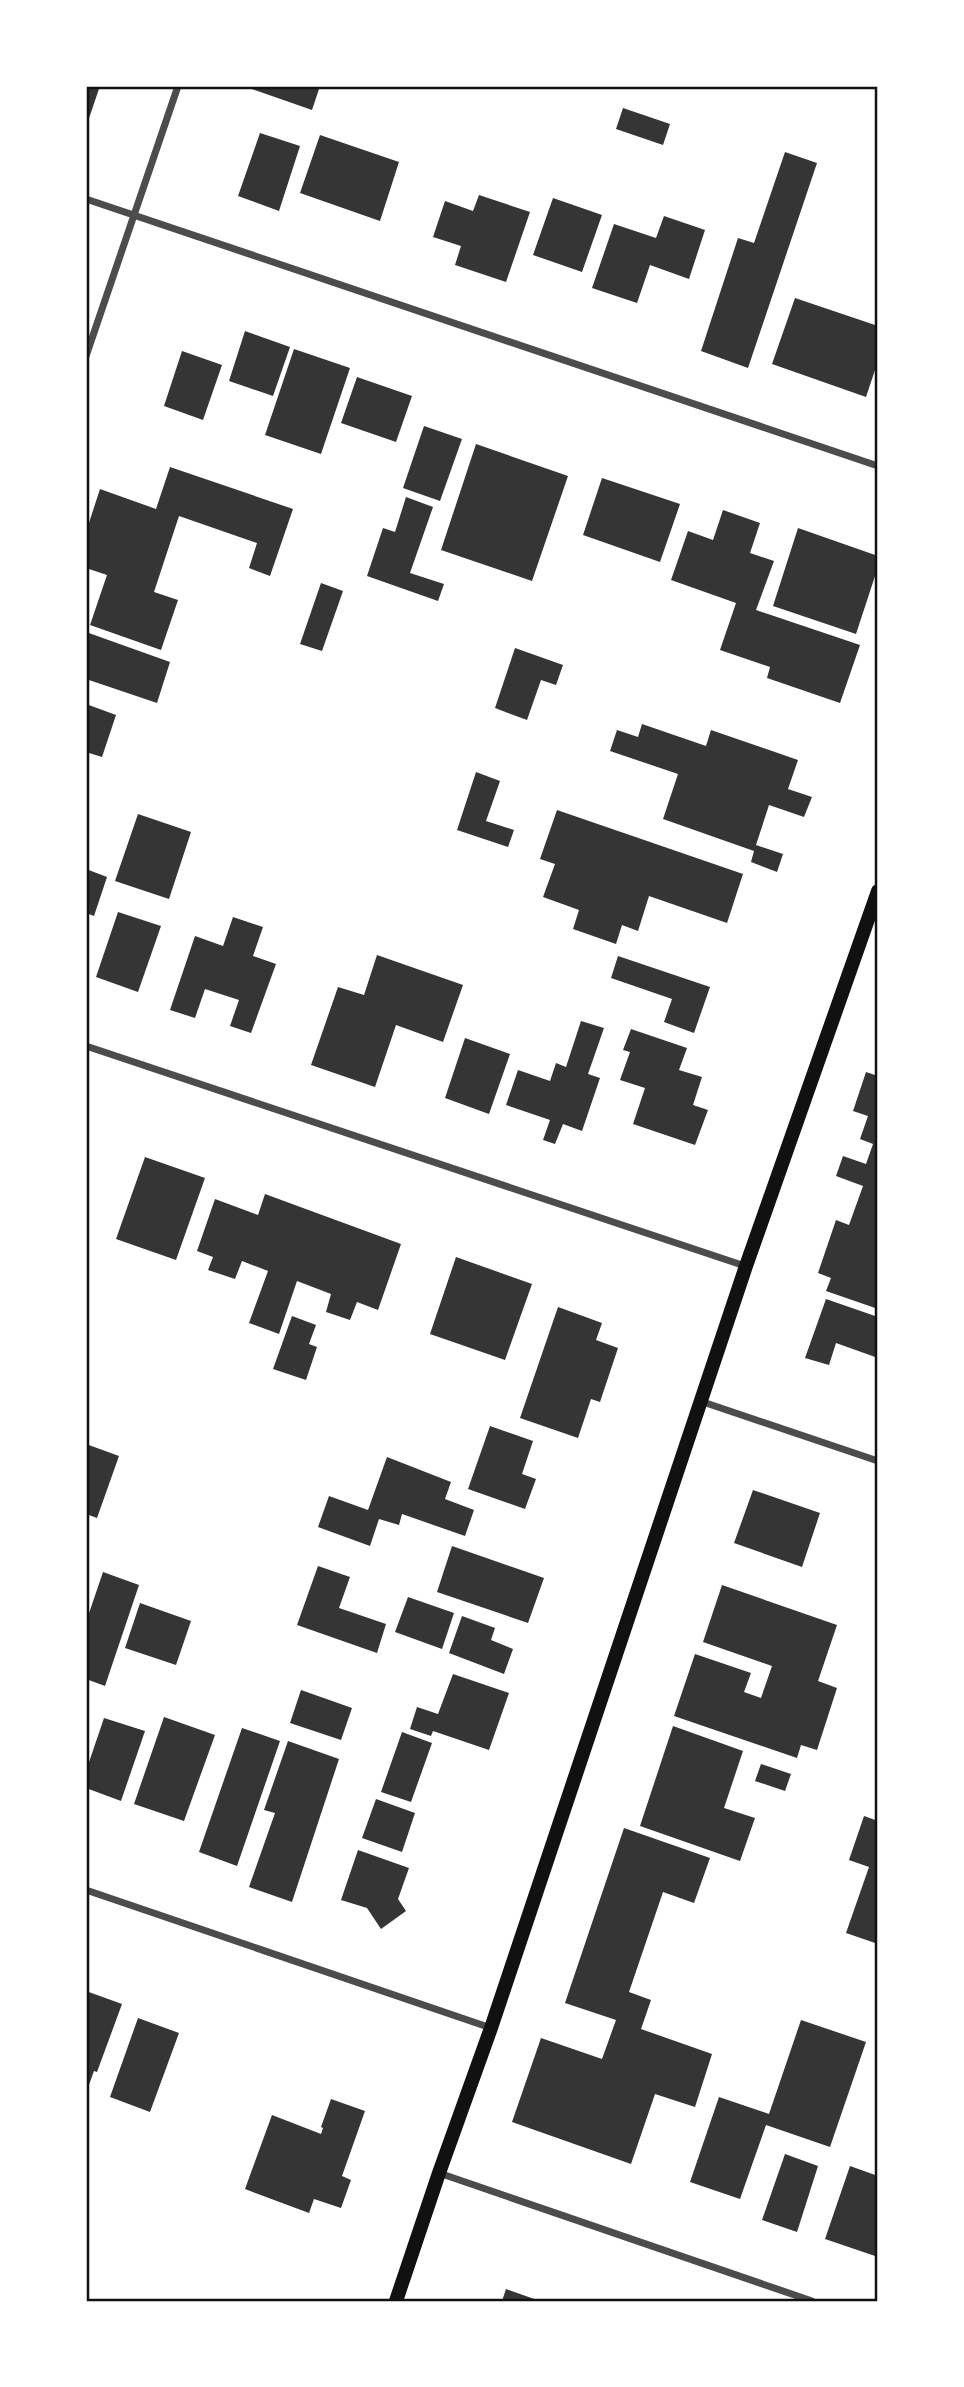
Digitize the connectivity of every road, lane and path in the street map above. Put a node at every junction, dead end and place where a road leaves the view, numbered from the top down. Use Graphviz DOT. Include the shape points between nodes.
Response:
graph roads {
  1 [pos="178,86"];
  2 [pos="86,199"];
  3 [pos="135,215"];
  4 [pos="86,356"];
  5 [pos="878,466"];
  6 [pos="878,891"];
  7 [pos="86,1045"];
  8 [pos="746,1266"];
  9 [pos="700,1401"];
  10 [pos="878,1461"];
  11 [pos="86,1890"];
  12 [pos="492,2028"];
  13 [pos="439,2173"];
  14 [pos="396,2301"];
  15 [pos="812,2301"];
  1 -- 3 [label="street"];
  2 -- 3 [label="street"];
  3 -- 4 [label="street"];
  3 -- 5 [label="street"];
  6 -- 8 [label="main road"];
  7 -- 8 [label="street"];
  8 -- 9 [label="main road"];
  9 -- 10 [label="street"];
  9 -- 12 [label="main road"];
  11 -- 12 [label="street"];
  12 -- 13 [label="main road"];
  13 -- 14 [label="main road"];
  13 -- 15 [label="street"];
}
